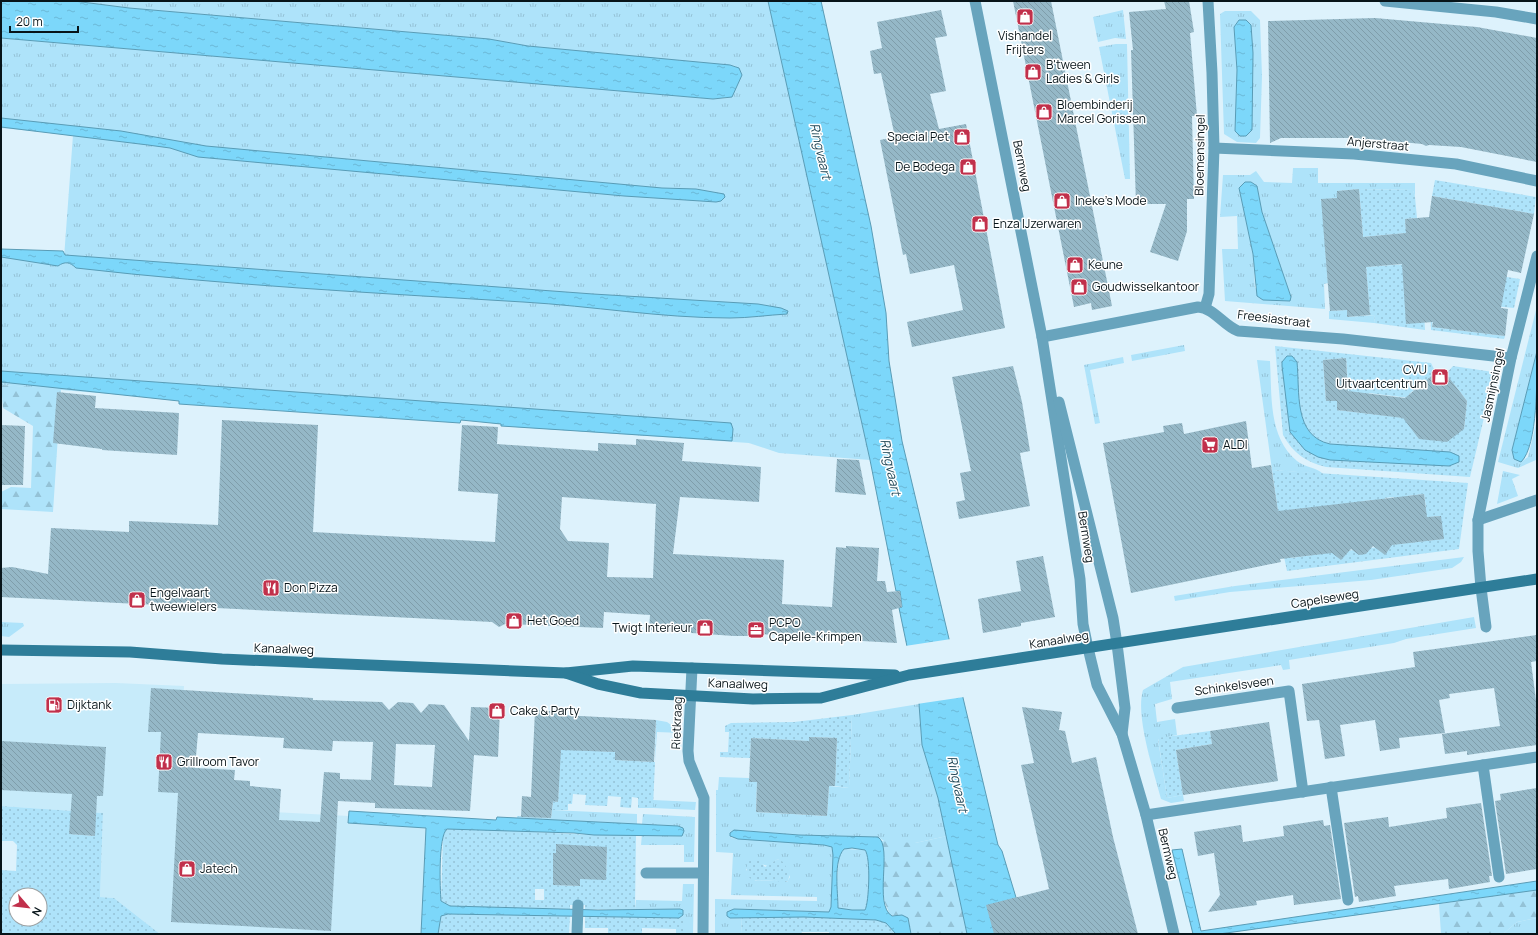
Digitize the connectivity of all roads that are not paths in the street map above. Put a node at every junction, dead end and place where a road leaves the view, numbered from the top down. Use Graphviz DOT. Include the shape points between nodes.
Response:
graph roads {
  1 [pos="975,1"];
  2 [pos="1208,1"];
  3 [pos="1385,1"];
  4 [pos="1537,19"];
  5 [pos="1214,148"];
  6 [pos="1537,181"];
  7 [pos="1537,256"];
  8 [pos="1205,308"];
  9 [pos="1042,337"];
  10 [pos="1511,358"];
  11 [pos="1537,500"];
  12 [pos="1478,520"];
  13 [pos="1537,579"];
  14 [pos="1481,588"];
  15 [pos="1486,627"];
  16 [pos="1117,644"];
  17 [pos="1088,648"];
  18 [pos="1,650"];
  19 [pos="692,668"];
  20 [pos="566,673"];
  21 [pos="910,675"];
  22 [pos="691,696"];
  23 [pos="1177,708"];
  24 [pos="1122,734"];
  25 [pos="1537,757"];
  26 [pos="1483,765"];
  27 [pos="1331,787"];
  28 [pos="1303,792"];
  29 [pos="1146,815"];
  30 [pos="646,873"];
  31 [pos="703,873"];
  32 [pos="1499,877"];
  33 [pos="1348,900"];
  34 [pos="578,905"];
  35 [pos="577,930"];
  36 [pos="703,934"];
  37 [pos="1174,934"];
  1 -- 9 [label="street, Bermweg"];
  2 -- 5 [label="street, Bloemensingel"];
  3 -- 4 [label="street" via="1496,12"];
  5 -- 6 [label="street, Anjerstraat" via="1354,154 1456,164"];
  5 -- 8 [label="street, Bloemensingel" via="1209,294"];
  7 -- 10 [label="street, Jasmijnsingel"];
  8 -- 9 [label="street" via="1196,307"];
  8 -- 10 [label="street, Freesiastraat" via="1238,330"];
  9 -- 16 [label="street, Bermweg" via="1113,618"];
  9 -- 17 [label="street, Bermweg" via="1080,579 1083,624"];
  10 -- 12 [label="street, Jasmijnsingel"];
  11 -- 12 [label="street"];
  12 -- 14 [label="street, Jasmijnsingel"];
  13 -- 14 [label="main road, Capelseweg"];
  14 -- 15 [label="street, Jasmijnsingel"];
  14 -- 16 [label="main road, Capelseweg"];
  16 -- 17 [label="main road, Kanaalweg"];
  16 -- 24 [label="street, Bermweg" via="1125,708"];
  17 -- 21 [label="main road, Kanaalweg"];
  17 -- 24 [label="street, Bermweg" via="1097,685"];
  18 -- 20 [label="main road, Kanaalweg" via="130,652 222,659"];
  19 -- 20 [label="main road, Kanaalweg" via="633,666"];
  19 -- 21 [label="main road, Kanaalweg"];
  19 -- 22 [label="street, Rietkraag"];
  20 -- 22 [label="main road, Kanaalweg" via="621,690"];
  21 -- 22 [label="main road, Kanaalweg" via="821,698 753,699"];
  22 -- 31 [label="street, Rietkraag" via="688,751 704,798"];
  23 -- 28 [label="street, Schinkelsveen" via="1288,691"];
  24 -- 29 [label="street, Bermweg"];
  25 -- 26 [label="street"];
  26 -- 27 [label="street"];
  26 -- 32 [label="street"];
  27 -- 28 [label="street"];
  27 -- 33 [label="street"];
  28 -- 29 [label="street"];
  29 -- 37 [label="street, Bermweg"];
  30 -- 31 [label="street"];
  31 -- 36 [label="street, Rietkraag"];
  34 -- 35 [label="street"];
}
